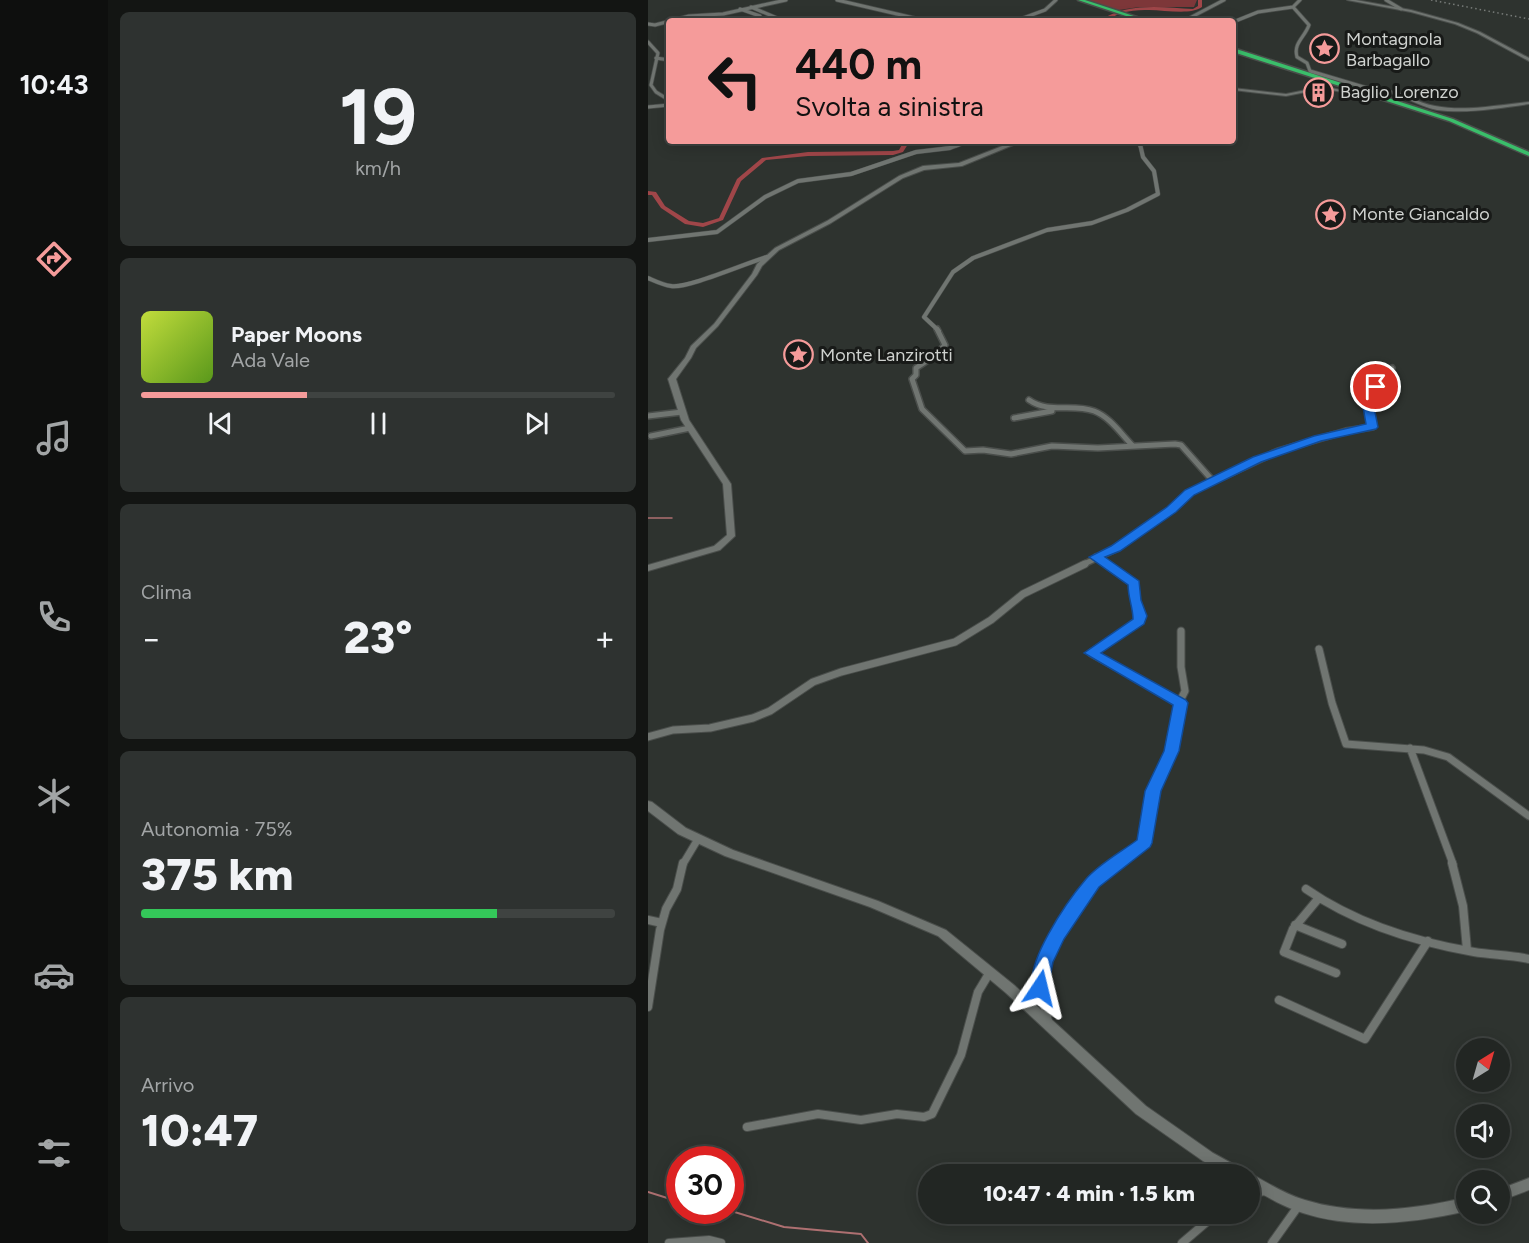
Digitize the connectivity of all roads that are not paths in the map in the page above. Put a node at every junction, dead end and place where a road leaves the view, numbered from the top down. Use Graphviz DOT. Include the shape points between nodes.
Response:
graph roads {
  1 [pos="786,0"];
  2 [pos="837,0"];
  3 [pos="1056,0"];
  4 [pos="1074,0"];
  5 [pos="1080,0"];
  6 [pos="1224,0"];
  7 [pos="1300,0"];
  8 [pos="1349,0"];
  9 [pos="1386,0"];
  10 [pos="1095,6"];
  11 [pos="750,7"];
  12 [pos="1293,7"];
  13 [pos="740,9"];
  14 [pos="1401,9"];
  15 [pos="760,16"];
  16 [pos="680,18"];
  17 [pos="777,18"];
  18 [pos="914,18"];
  19 [pos="1023,18"];
  20 [pos="1132,18"];
  21 [pos="1136,18"];
  22 [pos="1190,18"];
  23 [pos="1236,21"];
  24 [pos="666,22"];
  25 [pos="648,24"];
  26 [pos="648,42"];
  27 [pos="1236,51"];
  28 [pos="656,58"];
  29 [pos="666,60"];
  30 [pos="1529,60"];
  31 [pos="650,78"];
  32 [pos="1236,89"];
  33 [pos="1376,91"];
  34 [pos="1364,95"];
  35 [pos="666,98"];
  36 [pos="1529,103"];
  37 [pos="666,105"];
  38 [pos="648,107"];
  39 [pos="960,144"];
  40 [pos="1012,144"];
  41 [pos="1140,144"];
  42 [pos="1529,152"];
  43 [pos="648,240"];
  44 [pos="767,257"];
  45 [pos="648,278"];
  46 [pos="1392,368"];
  47 [pos="1029,400"];
  48 [pos="1067,409"];
  49 [pos="682,412"];
  50 [pos="648,416"];
  51 [pos="1014,418"];
  52 [pos="690,428"];
  53 [pos="651,436"];
  54 [pos="1133,446"];
  55 [pos="1213,481"];
  56 [pos="1096,557"];
  57 [pos="648,568"];
  58 [pos="1181,631"];
  59 [pos="1319,649"];
  60 [pos="1181,703"];
  61 [pos="648,737"];
  62 [pos="1410,748"];
  63 [pos="648,805"];
  64 [pos="1529,816"];
  65 [pos="698,838"];
  66 [pos="1306,889"];
  67 [pos="1318,899"];
  68 [pos="648,920"];
  69 [pos="662,923"];
  70 [pos="1295,925"];
  71 [pos="1428,941"];
  72 [pos="1342,944"];
  73 [pos="1467,951"];
  74 [pos="1529,959"];
  75 [pos="990,971"];
  76 [pos="1336,973"];
  77 [pos="1279,1000"];
  78 [pos="648,1006"];
  79 [pos="1049,1025"];
  80 [pos="747,1127"];
  81 [pos="1221,1164"];
  82 [pos="1529,1184"];
  83 [pos="1260,1186"];
  84 [pos="1269,1191"];
  85 [pos="1510,1191"];
  86 [pos="1260,1192"];
  87 [pos="1299,1204"];
  88 [pos="1456,1206"];
  89 [pos="1204,1224"];
  90 [pos="669,1243"];
  91 [pos="721,1243"];
  92 [pos="1182,1243"];
  93 [pos="1272,1243"];
  1 -- 11 [label="street"];
  2 -- 18 [label="street"];
  3 -- 19 [label="street" via="1045,10"];
  4 -- 10 [label="highway"];
  5 -- 10 [label="highway"];
  6 -- 22 [label="street"];
  7 -- 12 [label="street"];
  8 -- 14 [label="street"];
  9 -- 14 [label="street"];
  10 -- 20 [label="highway"];
  10 -- 21 [label="highway"];
  11 -- 13 [label="street"];
  11 -- 17 [label="street"];
  12 -- 23 [label="street" via="1258,12"];
  12 -- 33 [label="street" via="1310,25 1295,45 1297,57 1310,70"];
  13 -- 15 [label="street"];
  13 -- 16 [label="street"];
  14 -- 30 [label="street" via="1470,29"];
  24 -- 25 [label="street"];
  26 -- 28 [label="street" via="657,50"];
  27 -- 42 [label="highway" via="1451,120"];
  28 -- 29 [label="street"];
  28 -- 31 [label="street"];
  31 -- 35 [label="street" via="654,90"];
  32 -- 34 [label="street" via="1286,95 1332,89"];
  33 -- 36 [label="street" via="1428,106 1455,109"];
  37 -- 38 [label="street"];
  39 -- 43 [label="street" via="916,152 851,174 798,181 765,197 717,232"];
  40 -- 44 [label="street" via="960,165 915,170"];
  41 -- 54 [label="street" via="1143,157 1154,171 1158,194 1092,224 1047,230 1014,241 973,258 953,272 924,317 940,331 945,345 916,368 912,380 922,409 965,452 1011,454 1052,446"];
  44 -- 45 [label="street" via="672,287"];
  44 -- 49 [label="street" via="674,373 672,384"];
  46 -- 55 [label="street" via="1376,380 1369,407 1372,427 1298,444"];
  47 -- 48 [label="street" via="1038,406"];
  48 -- 51 [label="street"];
  48 -- 54 [label="street" via="1096,412"];
  49 -- 50 [label="street"];
  49 -- 52 [label="street"];
  52 -- 53 [label="street"];
  52 -- 57 [label="street" via="727,484 731,536 717,548"];
  54 -- 55 [label="street" via="1181,445"];
  55 -- 56 [label="street" via="1189,493 1116,549"];
  56 -- 60 [label="street" via="1134,584 1140,616 1139,621 1091,653"];
  56 -- 61 [label="street" via="1023,594 955,642 813,682 753,718"];
  58 -- 60 [label="street" via="1185,691"];
  59 -- 62 [label="street" via="1346,744"];
  60 -- 79 [label="street" via="1172,751 1153,791 1144,843 1093,882 1044,962 1040,988"];
  62 -- 64 [label="street" via="1448,757"];
  62 -- 73 [label="street" via="1455,870"];
  63 -- 65 [label="street"];
  65 -- 69 [label="street" via="683,863 682,875"];
  65 -- 75 [label="street" via="729,853 912,918 942,933"];
  66 -- 67 [label="street"];
  67 -- 70 [label="street"];
  67 -- 71 [label="street" via="1388,930"];
  68 -- 69 [label="street"];
  69 -- 78 [label="street"];
  70 -- 72 [label="street"];
  70 -- 76 [label="street" via="1284,952"];
  71 -- 73 [label="street"];
  71 -- 77 [label="street" via="1365,1039"];
  73 -- 74 [label="street"];
  75 -- 79 [label="street"];
  75 -- 80 [label="street" via="978,992 961,1055 932,1114 861,1120 818,1114"];
  79 -- 81 [label="street" via="1141,1110"];
  82 -- 85 [label="street"];
  83 -- 84 [label="street"];
  84 -- 86 [label="street"];
  84 -- 87 [label="street"];
  87 -- 88 [label="street" via="1353,1214 1418,1214"];
  87 -- 93 [label="street"];
  89 -- 92 [label="street"];
  90 -- 91 [label="street"];
}
